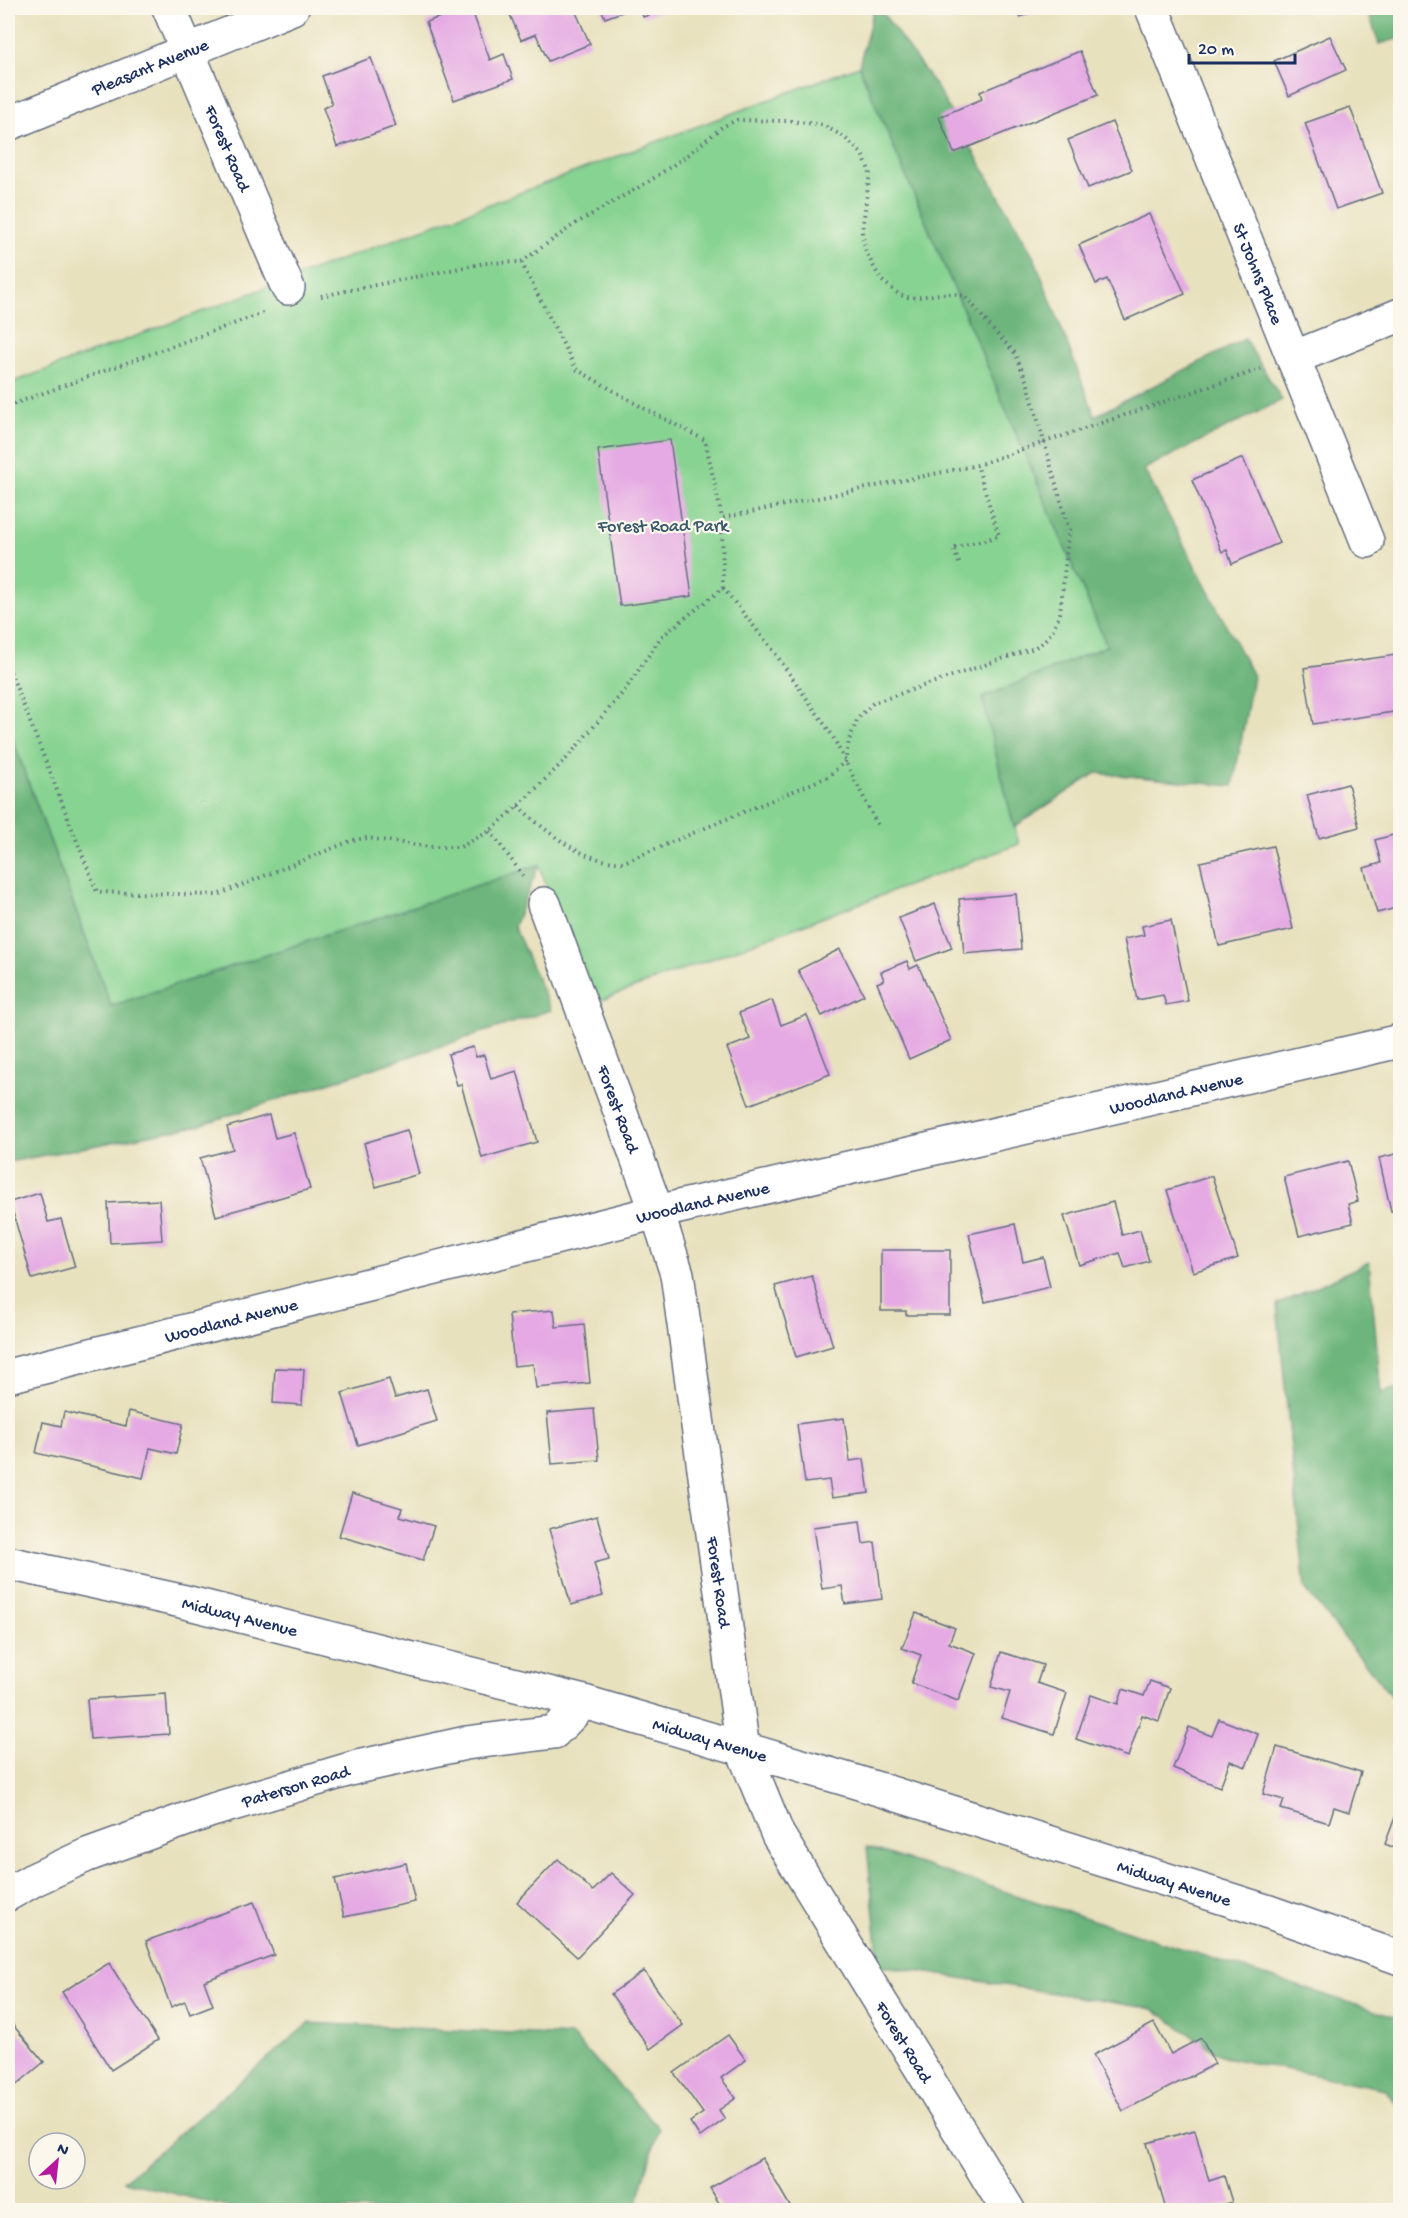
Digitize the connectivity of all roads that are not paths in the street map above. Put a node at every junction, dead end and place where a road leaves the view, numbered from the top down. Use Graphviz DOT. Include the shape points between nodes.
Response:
graph roads {
  1 [pos="169,8"];
  2 [pos="292,8"];
  3 [pos="1152,8"];
  4 [pos="187,51"];
  5 [pos="8,124"];
  6 [pos="291,294"];
  7 [pos="1401,315"];
  8 [pos="1293,358"];
  9 [pos="1367,541"];
  10 [pos="544,904"];
  11 [pos="1401,1041"];
  12 [pos="657,1212"];
  13 [pos="8,1376"];
  14 [pos="8,1563"];
  15 [pos="584,1702"];
  16 [pos="743,1750"];
  17 [pos="8,1894"];
  18 [pos="1401,1958"];
  19 [pos="1008,2211"];
  1 -- 4 [label="street, Forest Road"];
  2 -- 4 [label="street, Pleasant Avenue"];
  3 -- 8 [label="street, St Johns Place"];
  4 -- 5 [label="street, Pleasant Avenue"];
  4 -- 6 [label="street, Forest Road"];
  7 -- 8 [label="street"];
  8 -- 9 [label="street, St Johns Place"];
  10 -- 12 [label="street, Forest Road"];
  11 -- 12 [label="street, Woodland Avenue"];
  12 -- 13 [label="street, Woodland Avenue"];
  12 -- 16 [label="street, Forest Road" via="677,1274"];
  14 -- 15 [label="street, Midway Avenue" via="181,1601"];
  15 -- 16 [label="street, Midway Avenue"];
  15 -- 17 [label="street, Paterson Road" via="554,1732 466,1743 357,1767 198,1815 87,1855"];
  16 -- 18 [label="street, Midway Avenue" via="1258,1908"];
  16 -- 19 [label="street, Forest Road" via="778,1835"];
}
